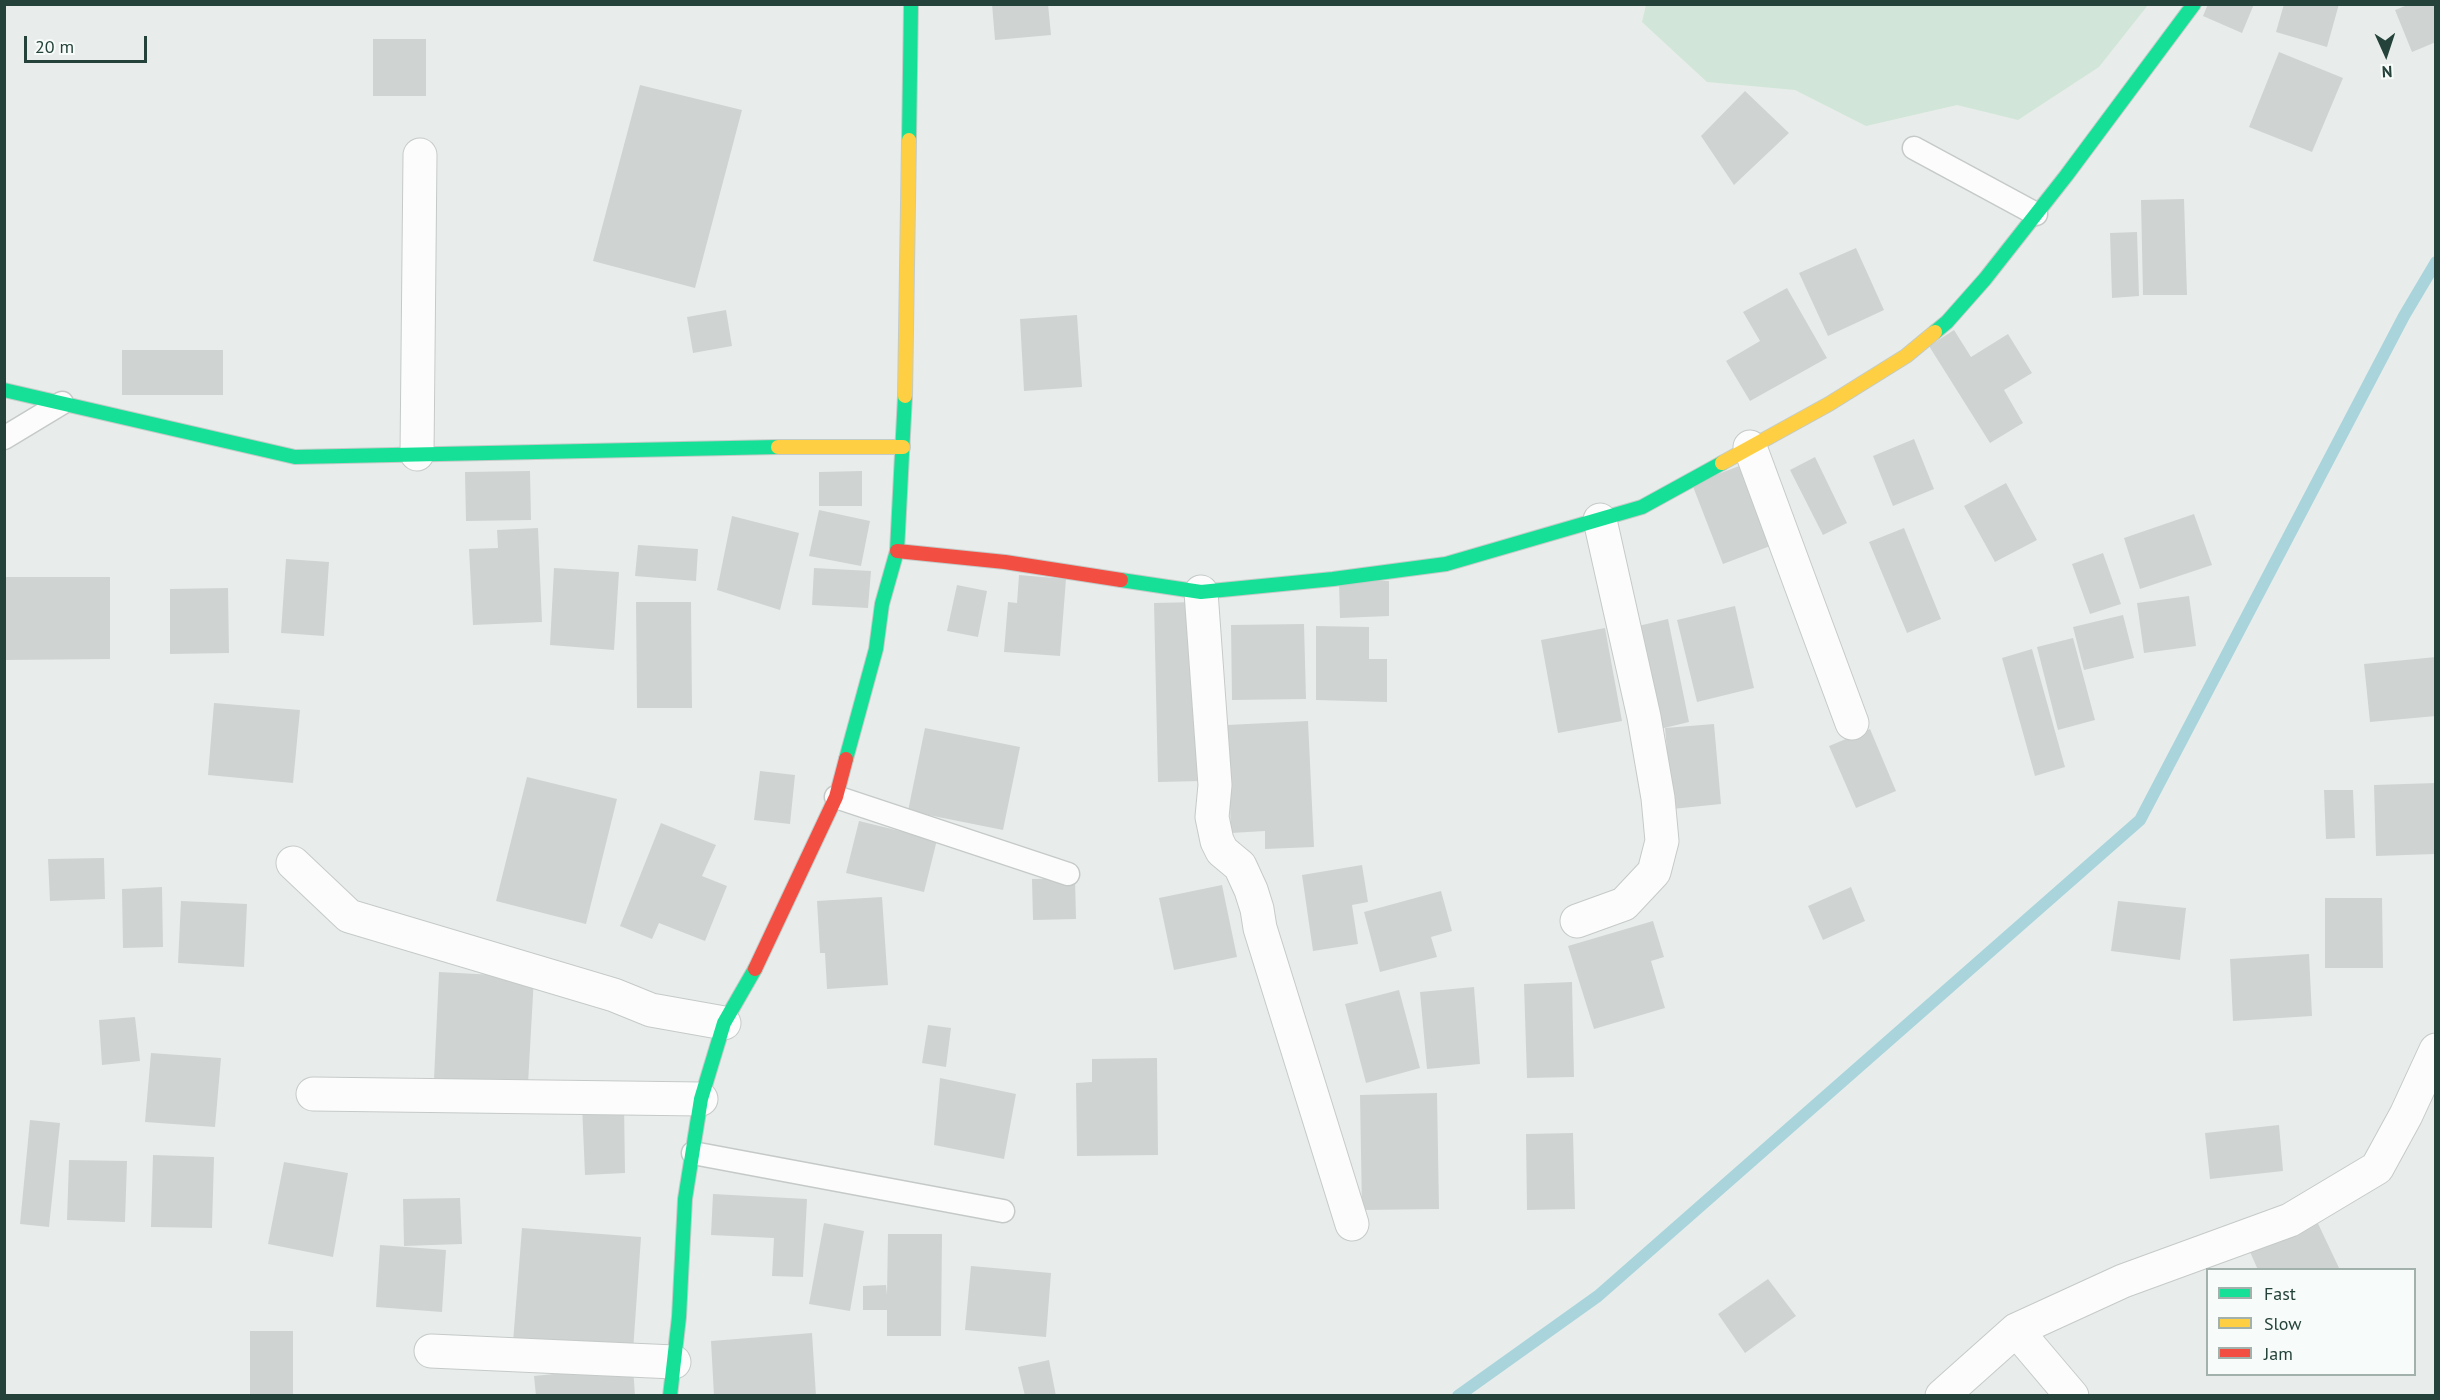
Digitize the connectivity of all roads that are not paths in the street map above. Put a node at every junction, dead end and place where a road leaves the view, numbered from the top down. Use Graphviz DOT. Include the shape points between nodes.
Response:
graph roads {
  1 [pos="911,4"];
  2 [pos="2194,4"];
  3 [pos="1914,148"];
  4 [pos="420,155"];
  5 [pos="2036,214"];
  6 [pos="4,390"];
  7 [pos="62,403"];
  8 [pos="4,438"];
  9 [pos="903,447"];
  10 [pos="1750,447"];
  11 [pos="417,454"];
  12 [pos="1600,520"];
  13 [pos="897,551"];
  14 [pos="1201,592"];
  15 [pos="1852,723"];
  16 [pos="836,797"];
  17 [pos="293,863"];
  18 [pos="1068,874"];
  19 [pos="1577,921"];
  20 [pos="724,1023"];
  21 [pos="2436,1050"];
  22 [pos="313,1094"];
  23 [pos="700,1099"];
  24 [pos="693,1153"];
  25 [pos="1003,1210"];
  26 [pos="1352,1224"];
  27 [pos="2016,1330"];
  28 [pos="431,1351"];
  29 [pos="674,1362"];
  30 [pos="670,1395"];
  31 [pos="1942,1395"];
  32 [pos="2072,1395"];
  1 -- 9 [label="street"];
  2 -- 5 [label="street"];
  3 -- 5 [label="lane"];
  4 -- 11 [label="street"];
  5 -- 10 [label="street" via="1947,322 1906,356"];
  6 -- 7 [label="street"];
  7 -- 8 [label="lane"];
  7 -- 11 [label="street" via="295,457"];
  9 -- 11 [label="street"];
  9 -- 13 [label="street"];
  10 -- 12 [label="street" via="1642,507"];
  10 -- 15 [label="street"];
  12 -- 14 [label="street" via="1446,564"];
  12 -- 19 [label="street" via="1644,717 1662,842 1654,872 1624,904"];
  13 -- 14 [label="street" via="1005,562"];
  13 -- 16 [label="street" via="882,604 876,650"];
  14 -- 26 [label="street" via="1215,785 1212,818 1217,841 1222,851 1240,866 1251,890"];
  16 -- 18 [label="lane"];
  16 -- 20 [label="street" via="759,962"];
  17 -- 20 [label="street" via="349,916 614,995 651,1010"];
  20 -- 23 [label="street"];
  21 -- 27 [label="street" via="2377,1168 2290,1220 2123,1281"];
  22 -- 23 [label="street"];
  23 -- 24 [label="street"];
  24 -- 25 [label="lane"];
  24 -- 29 [label="street"];
  27 -- 31 [label="street"];
  27 -- 32 [label="street"];
  28 -- 29 [label="street"];
  29 -- 30 [label="street"];
}
